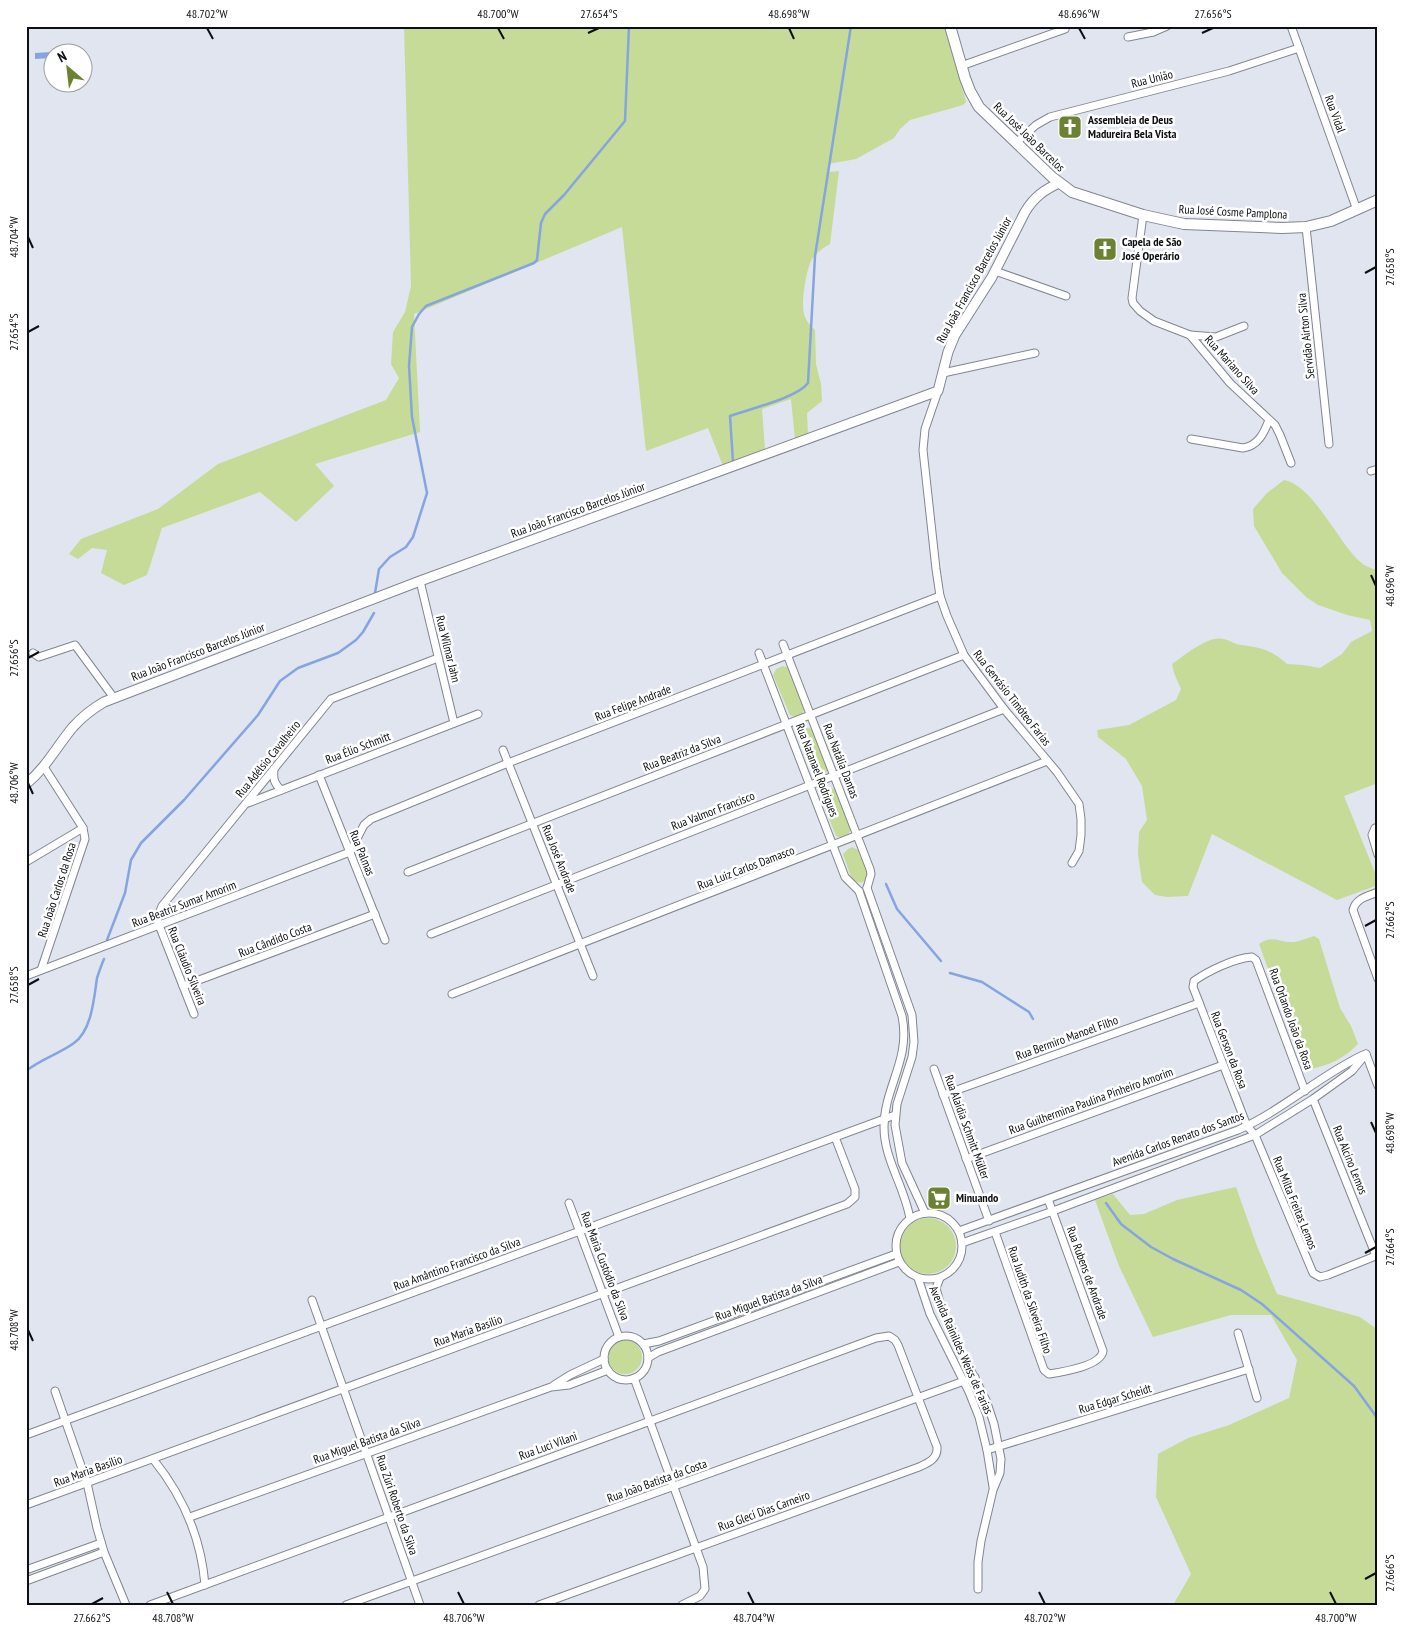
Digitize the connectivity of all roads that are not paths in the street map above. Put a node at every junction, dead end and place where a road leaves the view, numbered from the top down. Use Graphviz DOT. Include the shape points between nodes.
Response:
graph roads {
  1 [pos="950,26"];
  2 [pos="1167,26"];
  3 [pos="1291,26"];
  4 [pos="1065,29"];
  5 [pos="1152,29"];
  6 [pos="1128,37"];
  7 [pos="1299,48"];
  8 [pos="960,66"];
  9 [pos="1017,142"];
  10 [pos="1059,183"];
  11 [pos="1378,200"];
  12 [pos="1358,210"];
  13 [pos="1143,215"];
  14 [pos="1306,227"];
  15 [pos="995,271"];
  16 [pos="1066,296"];
  17 [pos="1244,326"];
  18 [pos="1190,335"];
  19 [pos="1035,353"];
  20 [pos="943,373"];
  21 [pos="938,391"];
  22 [pos="1269,420"];
  23 [pos="1192,438"];
  24 [pos="1329,444"];
  25 [pos="1291,463"];
  26 [pos="420,581"];
  27 [pos="940,596"];
  28 [pos="783,644"];
  29 [pos="34,653"];
  30 [pos="760,653"];
  31 [pos="788,655"];
  32 [pos="964,655"];
  33 [pos="438,658"];
  34 [pos="764,664"];
  35 [pos="114,698"];
  36 [pos="1004,709"];
  37 [pos="478,714"];
  38 [pos="811,715"];
  39 [pos="454,723"];
  40 [pos="787,724"];
  41 [pos="503,750"];
  42 [pos="1047,761"];
  43 [pos="508,763"];
  44 [pos="44,767"];
  45 [pos="274,769"];
  46 [pos="319,775"];
  47 [pos="834,776"];
  48 [pos="26,784"];
  49 [pos="810,785"];
  50 [pos="281,790"];
  51 [pos="246,804"];
  52 [pos="532,824"];
  53 [pos="1378,827"];
  54 [pos="83,828"];
  55 [pos="857,836"];
  56 [pos="833,846"];
  57 [pos="350,852"];
  58 [pos="1378,855"];
  59 [pos="26,862"];
  60 [pos="1072,863"];
  61 [pos="408,872"];
  62 [pos="557,885"];
  63 [pos="868,888"];
  64 [pos="859,891"];
  65 [pos="1378,892"];
  66 [pos="375,914"];
  67 [pos="159,925"];
  68 [pos="431,934"];
  69 [pos="385,940"];
  70 [pos="580,944"];
  71 [pos="1375,965"];
  72 [pos="41,970"];
  73 [pos="26,976"];
  74 [pos="593,976"];
  75 [pos="1378,979"];
  76 [pos="1194,981"];
  77 [pos="183,986"];
  78 [pos="452,994"];
  79 [pos="1199,1003"];
  80 [pos="194,1014"];
  81 [pos="1366,1054"];
  82 [pos="1223,1065"];
  83 [pos="934,1069"];
  84 [pos="1378,1086"];
  85 [pos="1305,1091"];
  86 [pos="943,1095"];
  87 [pos="1313,1099"];
  88 [pos="895,1115"];
  89 [pos="884,1119"];
  90 [pos="1247,1126"];
  91 [pos="1255,1135"];
  92 [pos="836,1137"];
  93 [pos="966,1159"];
  94 [pos="1048,1199"];
  95 [pos="569,1203"];
  96 [pos="1053,1211"];
  97 [pos="925,1213"];
  98 [pos="910,1219"];
  99 [pos="988,1220"];
  100 [pos="580,1231"];
  101 [pos="958,1231"];
  102 [pos="995,1232"];
  103 [pos="962,1244"];
  104 [pos="896,1254"];
  105 [pos="1377,1256"];
  106 [pos="899,1262"];
  107 [pos="918,1278"];
  108 [pos="940,1278"];
  109 [pos="603,1294"];
  110 [pos="312,1300"];
  111 [pos="322,1326"];
  112 [pos="1238,1332"];
  113 [pos="619,1337"];
  114 [pos="642,1344"];
  115 [pos="648,1358"];
  116 [pos="604,1359"];
  117 [pos="1249,1369"];
  118 [pos="608,1370"];
  119 [pos="1049,1374"];
  120 [pos="975,1377"];
  121 [pos="634,1378"];
  122 [pos="963,1382"];
  123 [pos="552,1387"];
  124 [pos="344,1389"];
  125 [pos="55,1391"];
  126 [pos="919,1398"];
  127 [pos="1257,1398"];
  128 [pos="65,1421"];
  129 [pos="650,1421"];
  130 [pos="26,1435"];
  131 [pos="999,1446"];
  132 [pos="987,1450"];
  133 [pos="366,1453"];
  134 [pos="153,1459"];
  135 [pos="86,1483"];
  136 [pos="674,1486"];
  137 [pos="993,1490"];
  138 [pos="26,1505"];
  139 [pos="190,1517"];
  140 [pos="389,1517"];
  141 [pos="101,1543"];
  142 [pos="696,1548"];
  143 [pos="104,1552"];
  144 [pos="26,1570"];
  145 [pos="26,1581"];
  146 [pos="412,1581"];
  147 [pos="205,1585"];
  148 [pos="978,1589"];
  149 [pos="126,1605"];
  150 [pos="150,1605"];
  151 [pos="346,1605"];
  152 [pos="420,1605"];
  153 [pos="539,1605"];
  154 [pos="682,1605"];
  1 -- 8 [label="main road, Rua José João Barcelos"];
  2 -- 5 [label="street"];
  3 -- 7 [label="street, Rua Vidal"];
  4 -- 8 [label="street"];
  5 -- 6 [label="street"];
  7 -- 9 [label="street, Rua União" via="1228,71 1059,114 1043,121"];
  7 -- 12 [label="street, Rua Vidal"];
  8 -- 9 [label="main road, Rua José João Barcelos" via="979,107"];
  9 -- 10 [label="main road, Rua José João Barcelos"];
  10 -- 13 [label="main road, Rua José Cosme Pamplona" via="1072,192"];
  10 -- 15 [label="street, Rua João Francisco Barcelos Júnior" via="1040,193 1030,204"];
  11 -- 12 [label="main road, Rua José Cosme Pamplona"];
  12 -- 14 [label="main road, Rua José Cosme Pamplona"];
  13 -- 14 [label="main road, Rua José Cosme Pamplona" via="1193,225"];
  13 -- 18 [label="street, Rua Mariano Silva" via="1133,303 1154,321"];
  14 -- 24 [label="street, Servidão Airton Silva"];
  15 -- 16 [label="street"];
  15 -- 20 [label="street, Rua João Francisco Barcelos Júnior" via="955,335"];
  17 -- 18 [label="street" via="1216,337"];
  18 -- 22 [label="street, Rua Mariano Silva" via="1230,383"];
  19 -- 20 [label="street"];
  20 -- 21 [label="street, Rua João Francisco Barcelos Júnior"];
  21 -- 26 [label="street, Rua João Francisco Barcelos Júnior"];
  21 -- 27 [label="street, Rua Gervásio Timóteo Farias" via="925,429 923,450"];
  22 -- 23 [label="street" via="1263,434 1250,447"];
  22 -- 25 [label="street, Rua Mariano Silva" via="1275,425"];
  26 -- 33 [label="street, Rua Wilmar Jahn"];
  26 -- 35 [label="street, Rua João Francisco Barcelos Júnior"];
  27 -- 31 [label="street, Rua Felipe Andrade"];
  27 -- 32 [label="street, Rua Gervásio Timóteo Farias"];
  28 -- 31 [label="street, Rua Natália Dantas"];
  29 -- 35 [label="street" via="39,657 75,645"];
  30 -- 34 [label="street, Rua Natanael Rodrigues"];
  31 -- 34 [label="street, Rua Felipe Andrade"];
  31 -- 38 [label="street, Rua Natália Dantas"];
  32 -- 36 [label="street, Rua Gervásio Timóteo Farias"];
  32 -- 38 [label="street, Rua Beatriz da Silva"];
  33 -- 39 [label="street, Rua Wilmar Jahn"];
  33 -- 45 [label="street, Rua Adélsio Cavalheiro" via="331,699"];
  34 -- 40 [label="street, Rua Natanael Rodrigues"];
  34 -- 43 [label="street, Rua Felipe Andrade"];
  35 -- 44 [label="street, Rua João Francisco Barcelos Júnior" via="82,717"];
  36 -- 42 [label="street, Rua Gervásio Timóteo Farias"];
  36 -- 47 [label="street, Rua Valmor Francisco"];
  37 -- 39 [label="street, Rua Élio Schmitt"];
  38 -- 40 [label="street, Rua Beatriz da Silva"];
  38 -- 47 [label="street, Rua Natália Dantas"];
  39 -- 46 [label="street, Rua Élio Schmitt"];
  40 -- 49 [label="street, Rua Natanael Rodrigues"];
  40 -- 52 [label="street, Rua Beatriz da Silva"];
  41 -- 43 [label="street, Rua José Andrade"];
  42 -- 55 [label="street, Rua Luiz Carlos Damasco"];
  42 -- 60 [label="street, Rua Gervásio Timóteo Farias" via="1078,804 1081,835 1079,851"];
  43 -- 52 [label="street, Rua José Andrade"];
  43 -- 57 [label="street, Rua Felipe Andrade" via="371,819 364,825"];
  44 -- 48 [label="street, Rua João Francisco Barcelos Júnior"];
  44 -- 54 [label="street, Rua João Carlos da Rosa"];
  45 -- 50 [label="street" via="275,784"];
  45 -- 51 [label="street, Rua Adélsio Cavalheiro"];
  46 -- 50 [label="street, Rua Élio Schmitt"];
  46 -- 57 [label="street, Rua Palmas"];
  47 -- 49 [label="street, Rua Valmor Francisco"];
  47 -- 55 [label="street, Rua Natália Dantas"];
  49 -- 56 [label="street, Rua Natanael Rodrigues"];
  49 -- 62 [label="street, Rua Valmor Francisco"];
  50 -- 51 [label="street, Rua Élio Schmitt"];
  51 -- 67 [label="street, Rua Adélsio Cavalheiro" via="162,906 157,918"];
  52 -- 61 [label="street, Rua Beatriz da Silva"];
  52 -- 62 [label="street, Rua José Andrade"];
  53 -- 58 [label="street" via="1372,835"];
  54 -- 59 [label="street"];
  54 -- 72 [label="street, Rua João Carlos da Rosa" via="85,839"];
  55 -- 56 [label="street, Rua Luiz Carlos Damasco"];
  55 -- 63 [label="street, Rua Natália Dantas" via="871,874"];
  56 -- 64 [label="street, Rua Natanael Rodrigues" via="848,881"];
  56 -- 70 [label="street, Rua Luiz Carlos Damasco"];
  57 -- 66 [label="street, Rua Palmas"];
  57 -- 67 [label="street, Rua Beatriz Sumar Amorim"];
  62 -- 68 [label="street, Rua Valmor Francisco"];
  62 -- 70 [label="street, Rua José Andrade"];
  63 -- 64 [label="street"];
  63 -- 88 [label="street" via="909,1006 914,1030 912,1057"];
  64 -- 89 [label="street" via="905,1027 904,1048"];
  65 -- 71 [label="street" via="1362,898 1353,910"];
  66 -- 69 [label="street, Rua Palmas"];
  66 -- 77 [label="street, Rua Cândido Costa"];
  67 -- 72 [label="street, Rua Beatriz Sumar Amorim"];
  67 -- 77 [label="street, Rua Cláudio Silveira"];
  70 -- 74 [label="street, Rua José Andrade"];
  70 -- 78 [label="street, Rua Luiz Carlos Damasco"];
  71 -- 75 [label="street"];
  72 -- 73 [label="street, Rua Beatriz Sumar Amorim"];
  76 -- 79 [label="street, Rua Gerson da Rosa"];
  76 -- 85 [label="street, Rua Orlando João da Rosa" via="1207,972 1252,957 1258,963"];
  77 -- 80 [label="street, Rua Cláudio Silveira"];
  79 -- 82 [label="street, Rua Gerson da Rosa"];
  79 -- 86 [label="street, Rua Bermiro Manoel Filho"];
  81 -- 84 [label="street"];
  81 -- 85 [label="street, Avenida Carlos Renato dos Santos" via="1345,1063"];
  81 -- 87 [label="street, Avenida Carlos Renato dos Santos" via="1352,1070"];
  82 -- 90 [label="street, Rua Gerson da Rosa"];
  82 -- 93 [label="street, Rua Guilhermina Paulina Pinheiro Amorim"];
  83 -- 86 [label="street, Rua Alaídia Schmitt Müller"];
  85 -- 90 [label="street, Avenida Carlos Renato dos Santos"];
  86 -- 93 [label="street, Rua Alaídia Schmitt Müller"];
  87 -- 91 [label="street, Avenida Carlos Renato dos Santos"];
  87 -- 105 [label="street, Rua Alcino Lemos"];
  88 -- 89 [label="street, Rua Amântino Francisco da Silva"];
  88 -- 97 [label="street" via="902,1163"];
  89 -- 92 [label="street, Rua Amântino Francisco da Silva"];
  89 -- 98 [label="street" via="887,1152"];
  90 -- 91 [label="street, Rua Milta Freitas Lemos"];
  90 -- 94 [label="street, Avenida Carlos Renato dos Santos"];
  91 -- 96 [label="street, Avenida Carlos Renato dos Santos"];
  91 -- 105 [label="street, Rua Milta Freitas Lemos" via="1312,1273 1320,1277"];
  92 -- 100 [label="street, Rua Amântino Francisco da Silva"];
  92 -- 109 [label="street, Rua Maria Basílio" via="855,1189 852,1202"];
  93 -- 99 [label="street, Rua Alaídia Schmitt Müller"];
  94 -- 96 [label="street, Rua Rubens de Andrade"];
  94 -- 99 [label="street, Avenida Carlos Renato dos Santos"];
  95 -- 100 [label="street, Rua Maria Custódio da Silva"];
  96 -- 102 [label="street, Avenida Carlos Renato dos Santos"];
  96 -- 119 [label="street, Rua Rubens de Andrade" via="1103,1355 1090,1364"];
  97 -- 98 [label="street"];
  97 -- 101 [label="street" via="945,1217"];
  98 -- 104 [label="street" via="896,1238"];
  99 -- 101 [label="street, Avenida Carlos Renato dos Santos"];
  100 -- 109 [label="street, Rua Maria Custódio da Silva"];
  100 -- 111 [label="street, Rua Amântino Francisco da Silva"];
  101 -- 103 [label="street"];
  102 -- 103 [label="street, Avenida Carlos Renato dos Santos"];
  102 -- 119 [label="street, Rua Judith da Silveira Filho" via="1041,1363"];
  103 -- 108 [label="street" via="962,1252 954,1268"];
  104 -- 106 [label="street"];
  104 -- 114 [label="street, Rua Miguel Batista da Silva" via="659,1341"];
  106 -- 107 [label="street"];
  106 -- 115 [label="street, Rua Miguel Batista da Silva"];
  107 -- 108 [label="street"];
  107 -- 122 [label="street, Avenida Rainildes Weiss de Farias" via="930,1314"];
  108 -- 120 [label="street, Avenida Rainildes Weiss de Farias" via="936,1288 941,1307"];
  109 -- 113 [label="street, Rua Maria Custódio da Silva"];
  109 -- 124 [label="street, Rua Maria Basílio"];
  110 -- 111 [label="street, Rua Zúri Roberto da Silva"];
  111 -- 124 [label="street, Rua Zúri Roberto da Silva"];
  111 -- 128 [label="street, Rua Amântino Francisco da Silva"];
  112 -- 117 [label="street"];
  113 -- 114 [label="street" via="632,1337"];
  113 -- 116 [label="street" via="608,1346"];
  114 -- 115 [label="street"];
  115 -- 121 [label="street" via="644,1370"];
  116 -- 118 [label="street"];
  116 -- 123 [label="street, Rua Miguel Batista da Silva"];
  117 -- 127 [label="street"];
  117 -- 131 [label="street, Rua Edgar Scheidt"];
  118 -- 121 [label="street" via="619,1378"];
  118 -- 123 [label="street, Rua Miguel Batista da Silva" via="569,1385"];
  120 -- 122 [label="street, Rua João Batista da Costa"];
  120 -- 131 [label="street, Avenida Rainildes Weiss de Farias" via="990,1412"];
  121 -- 129 [label="street"];
  122 -- 126 [label="street, Rua João Batista da Costa"];
  122 -- 132 [label="street, Avenida Rainildes Weiss de Farias" via="977,1411"];
  123 -- 133 [label="street, Rua Miguel Batista da Silva"];
  124 -- 133 [label="street, Rua Zúri Roberto da Silva"];
  124 -- 134 [label="street, Rua Maria Basílio"];
  125 -- 128 [label="street"];
  126 -- 129 [label="street, Rua Luci Vilani" via="898,1345 889,1336 882,1336"];
  126 -- 136 [label="street, Rua João Batista da Costa"];
  126 -- 142 [label="street, Rua Gleci Dias Carneiro" via="937,1447 932,1460"];
  128 -- 130 [label="street, Rua Amântino Francisco da Silva"];
  128 -- 135 [label="street"];
  129 -- 136 [label="street"];
  129 -- 140 [label="street, Rua Luci Vilani"];
  131 -- 132 [label="street, Rua Edgar Scheidt"];
  131 -- 137 [label="street, Avenida Rainildes Weiss de Farias" via="1001,1466"];
  132 -- 137 [label="street, Avenida Rainildes Weiss de Farias"];
  133 -- 139 [label="street, Rua Miguel Batista da Silva"];
  133 -- 140 [label="street, Rua Zúri Roberto da Silva"];
  134 -- 135 [label="street, Rua Maria Basílio"];
  134 -- 139 [label="street" via="174,1487"];
  135 -- 138 [label="street, Rua Maria Basílio"];
  135 -- 141 [label="street"];
  136 -- 142 [label="street"];
  136 -- 146 [label="street, Rua João Batista da Costa"];
  137 -- 148 [label="street, Avenida Rainildes Weiss de Farias" via="978,1562"];
  139 -- 147 [label="street" via="202,1557"];
  140 -- 146 [label="street, Rua Zúri Roberto da Silva"];
  140 -- 147 [label="street, Rua Luci Vilani"];
  141 -- 143 [label="street"];
  141 -- 144 [label="street"];
  142 -- 153 [label="street, Rua Gleci Dias Carneiro"];
  142 -- 154 [label="street" via="703,1567 705,1589 700,1596"];
  143 -- 145 [label="street"];
  143 -- 149 [label="street"];
  146 -- 151 [label="street, Rua João Batista da Costa"];
  146 -- 152 [label="street, Rua Zúri Roberto da Silva"];
  147 -- 150 [label="street, Rua Luci Vilani"];
}
